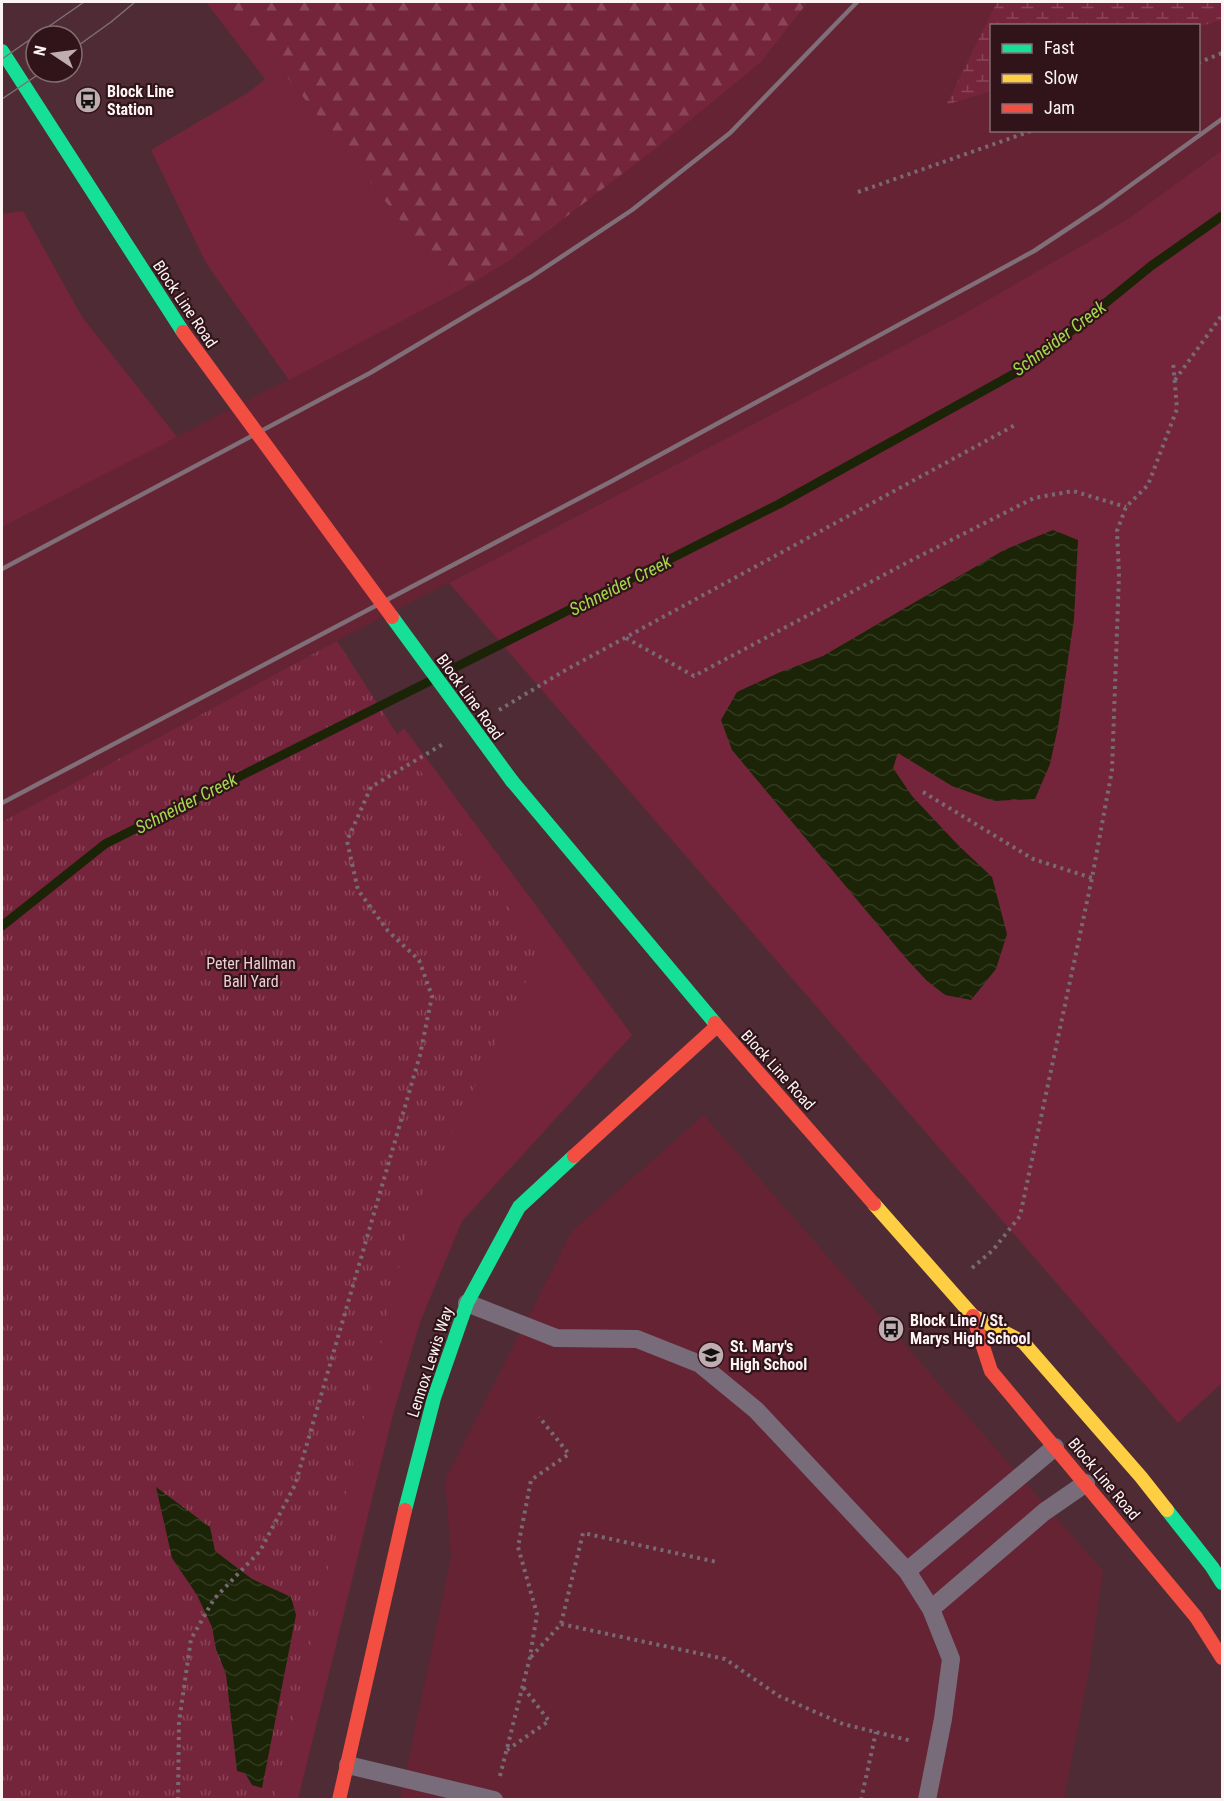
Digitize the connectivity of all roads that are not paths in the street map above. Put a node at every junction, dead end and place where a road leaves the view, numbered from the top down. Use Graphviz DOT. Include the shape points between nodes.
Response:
graph roads {
  1 [pos="2,51"];
  2 [pos="717,1026"];
  3 [pos="467,1303"];
  4 [pos="974,1316"];
  5 [pos="1055,1447"];
  6 [pos="1086,1483"];
  7 [pos="907,1571"];
  8 [pos="1222,1583"];
  9 [pos="931,1609"];
  10 [pos="1222,1658"];
  11 [pos="348,1765"];
  12 [pos="494,1799"];
  13 [pos="339,1800"];
  14 [pos="927,1800"];
  1 -- 2 [label="street, Block Line Road, bridge" via="183,332 512,781"];
  2 -- 3 [label="street, Lennox Lewis Way" via="519,1207"];
  2 -- 4 [label="street, Block Line Road"];
  3 -- 7 [label="lane" via="556,1338 637,1339 700,1364 756,1410"];
  3 -- 11 [label="street, Lennox Lewis Way" via="434,1398 413,1475"];
  4 -- 5 [label="street, Block Line Road" via="991,1371"];
  4 -- 8 [label="street, Block Line Road" via="1023,1342 1141,1477"];
  5 -- 6 [label="street, Block Line Road"];
  5 -- 7 [label="lane"];
  6 -- 9 [label="lane" via="1044,1512"];
  6 -- 10 [label="street, Block Line Road" via="1196,1617"];
  7 -- 9 [label="lane"];
  9 -- 14 [label="lane" via="951,1659"];
  11 -- 12 [label="lane"];
  11 -- 13 [label="street, Lennox Lewis Way"];
}
